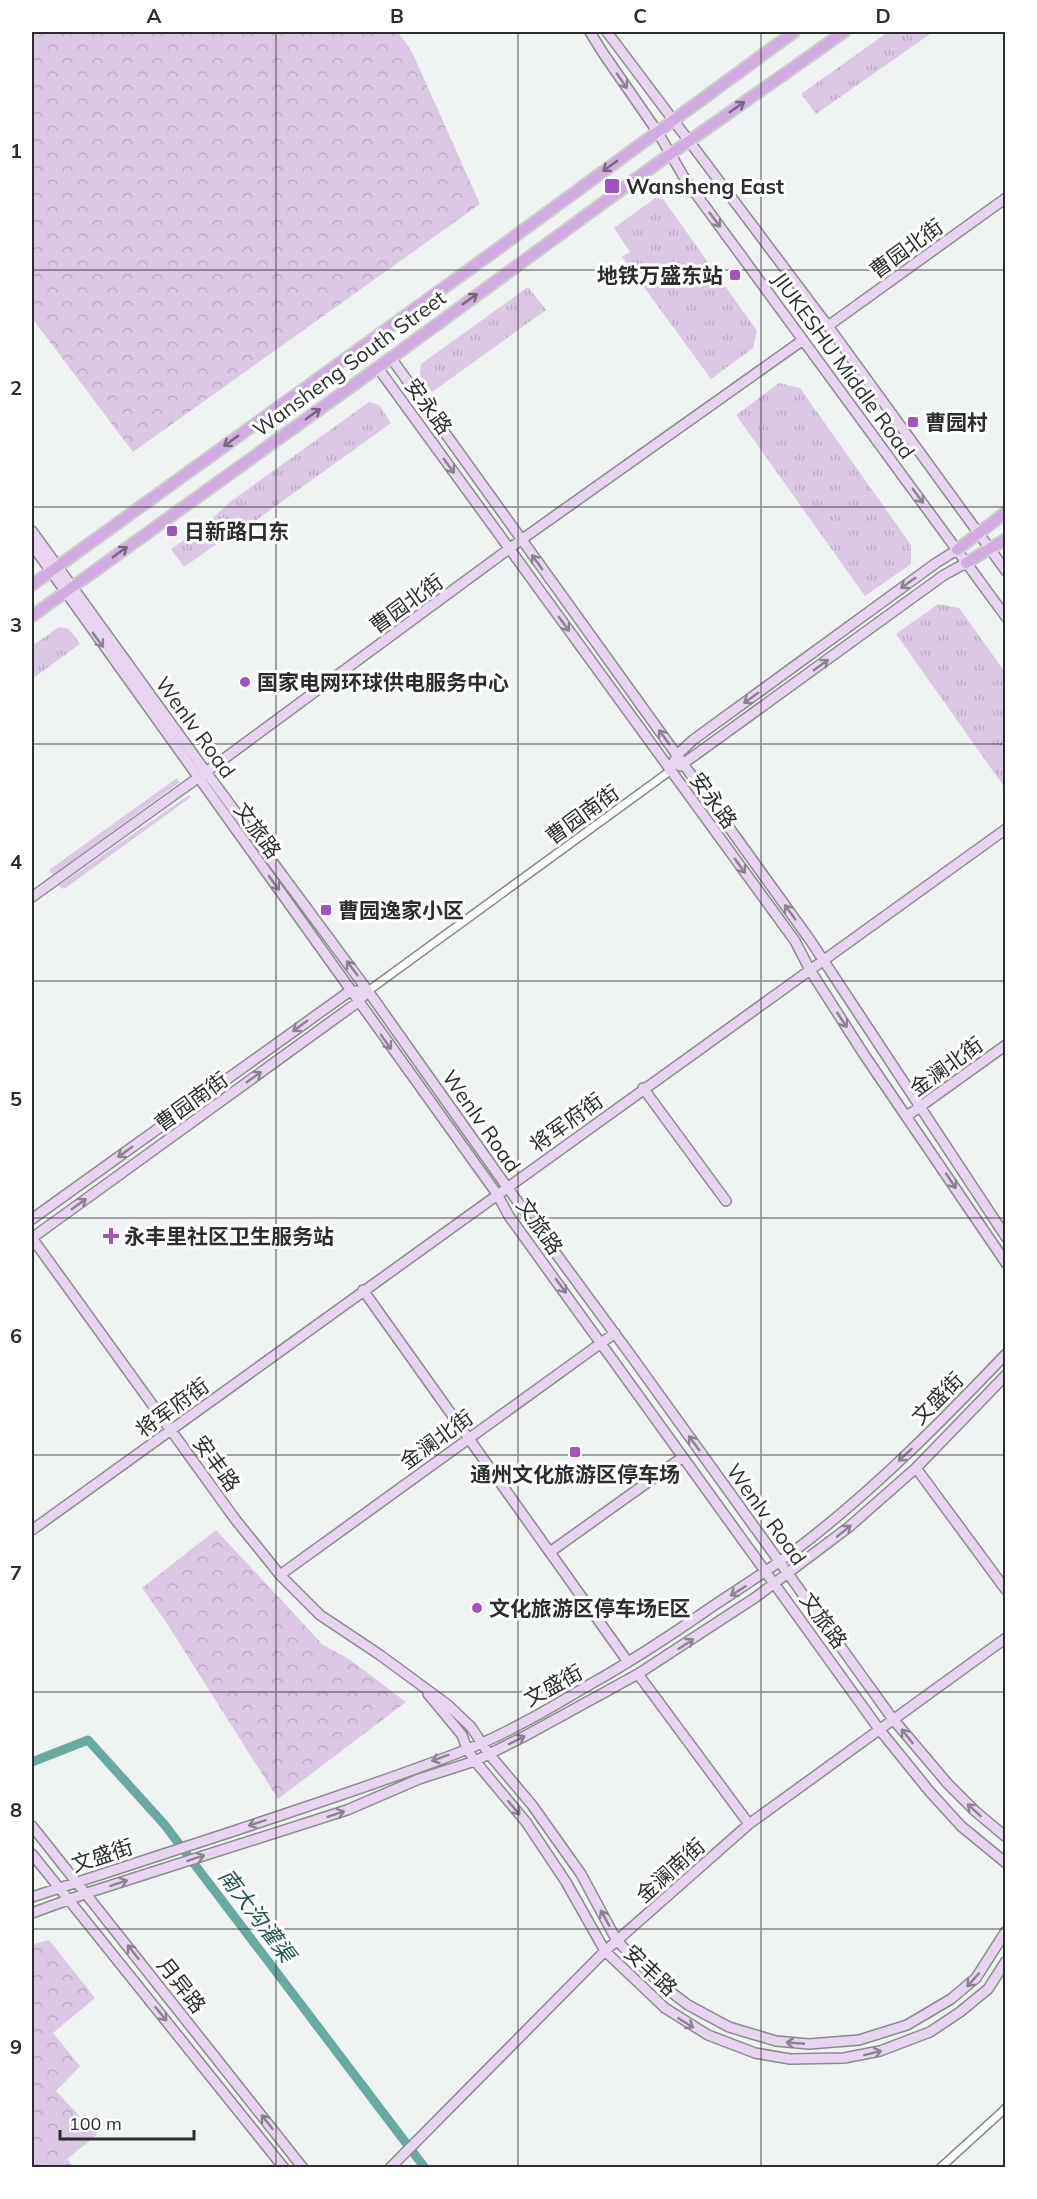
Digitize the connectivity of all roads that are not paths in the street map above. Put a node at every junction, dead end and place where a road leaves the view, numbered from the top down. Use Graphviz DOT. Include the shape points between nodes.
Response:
graph roads {
  1 [pos="590,32"];
  2 [pos="607,32"];
  3 [pos="794,32"];
  4 [pos="844,32"];
  5 [pos="672,119"];
  6 [pos="657,131"];
  7 [pos="689,141"];
  8 [pos="670,154"];
  9 [pos="1005,198"];
  10 [pos="828,326"];
  11 [pos="803,340"];
  12 [pos="391,358"];
  13 [pos="378,368"];
  14 [pos="1005,513"];
  15 [pos="32,531"];
  16 [pos="979,533"];
  17 [pos="1005,539"];
  18 [pos="521,540"];
  19 [pos="32,545"];
  20 [pos="509,549"];
  21 [pos="957,550"];
  22 [pos="990,550"];
  23 [pos="966,563"];
  24 [pos="54,569"];
  25 [pos="1005,571"];
  26 [pos="32,585"];
  27 [pos="68,589"];
  28 [pos="32,616"];
  29 [pos="1005,617"];
  30 [pos="676,755"];
  31 [pos="684,765"];
  32 [pos="670,771"];
  33 [pos="202,775"];
  34 [pos="1005,829"];
  35 [pos="32,897"];
  36 [pos="822,961"];
  37 [pos="810,970"];
  38 [pos="350,991"];
  39 [pos="368,991"];
  40 [pos="358,1002"];
  41 [pos="1005,1045"];
  42 [pos="643,1088"];
  43 [pos="920,1107"];
  44 [pos="907,1116"];
  45 [pos="507,1187"];
  46 [pos="497,1194"];
  47 [pos="726,1201"];
  48 [pos="32,1219"];
  49 [pos="1005,1237"];
  50 [pos="32,1238"];
  51 [pos="1005,1263"];
  52 [pos="363,1290"];
  53 [pos="615,1333"];
  54 [pos="602,1342"];
  55 [pos="1005,1354"];
  56 [pos="1005,1375"];
  57 [pos="171,1430"];
  58 [pos="468,1438"];
  59 [pos="683,1457"];
  60 [pos="916,1468"];
  61 [pos="32,1530"];
  62 [pos="550,1552"];
  63 [pos="779,1561"];
  64 [pos="766,1570"];
  65 [pos="789,1574"];
  66 [pos="280,1575"];
  67 [pos="775,1583"];
  68 [pos="1005,1590"];
  69 [pos="1005,1638"];
  70 [pos="380,1655"];
  71 [pos="628,1662"];
  72 [pos="638,1674"];
  73 [pos="892,1718"];
  74 [pos="879,1729"];
  75 [pos="481,1742"];
  76 [pos="467,1749"];
  77 [pos="489,1754"];
  78 [pos="475,1761"];
  79 [pos="749,1824"];
  80 [pos="32,1826"];
  81 [pos="1005,1837"];
  82 [pos="32,1854"];
  83 [pos="1005,1863"];
  84 [pos="76,1882"];
  85 [pos="59,1888"];
  86 [pos="87,1893"];
  87 [pos="32,1897"];
  88 [pos="70,1900"];
  89 [pos="32,1913"];
  90 [pos="1005,1931"];
  91 [pos="617,1941"];
  92 [pos="605,1951"];
  93 [pos="1005,1961"];
  94 [pos="1005,2108"];
  95 [pos="284,2168"];
  96 [pos="303,2168"];
  97 [pos="390,2168"];
  98 [pos="940,2168"];
  1 -- 6 [label="main road, one-way"];
  2 -- 5 [label="main road"];
  3 -- 5 [label="main road, Wansheng South Street"];
  7 -- 4 [label="main road, Wansheng South Street, one-way"];
  5 -- 6 [label="main road, Wansheng South Street"];
  5 -- 7 [label="main road, JIUKESHU Middle Road"];
  6 -- 8 [label="main road, JIUKESHU Middle Road"];
  6 -- 24 [label="main road, Wansheng South Street, one-way"];
  7 -- 8 [label="main road, Wansheng South Street"];
  7 -- 10 [label="main road, JIUKESHU Middle Road"];
  8 -- 11 [label="main road, JIUKESHU Middle Road, one-way"];
  12 -- 8 [label="main road, Wansheng South Street, one-way"];
  9 -- 10 [label="main road, 曹园北街"];
  10 -- 16 [label="main road, JIUKESHU Middle Road"];
  11 -- 18 [label="main road, 曹园北街"];
  11 -- 21 [label="main road, JIUKESHU Middle Road, one-way"];
  12 -- 13 [label="main road, Wansheng South Street"];
  12 -- 18 [label="main road, 安永路"];
  13 -- 20 [label="main road, 安永路, one-way"];
  27 -- 13 [label="main road, Wansheng South Street, one-way"];
  14 -- 16 [label="main road"];
  15 -- 24 [label="main road"];
  16 -- 21 [label="main road"];
  16 -- 22 [label="main road, JIUKESHU Middle Road"];
  17 -- 22 [label="main road"];
  18 -- 20 [label="main road, 曹园北街"];
  30 -- 18 [label="main road, 安永路, one-way"];
  19 -- 24 [label="main road"];
  20 -- 32 [label="main road, 安永路, one-way"];
  20 -- 33 [label="main road, 曹园北街"];
  21 -- 23 [label="main road, JIUKESHU Middle Road"];
  21 -- 30 [label="main road, one-way"];
  22 -- 23 [label="main road"];
  22 -- 25 [label="main road, JIUKESHU Middle Road"];
  23 -- 29 [label="main road, JIUKESHU Middle Road"];
  31 -- 23 [label="main road, 曹园南街, one-way" via="944,575"];
  24 -- 26 [label="main road, Wansheng South Street"];
  24 -- 27 [label="main road, Wenlv Road"];
  27 -- 28 [label="main road, Wansheng South Street"];
  27 -- 33 [label="main road, Wenlv Road"];
  30 -- 31 [label="main road, 安永路"];
  30 -- 32 [label="main road"];
  31 -- 32 [label="main road, 曹园南街"];
  36 -- 31 [label="main road, 安永路, one-way"];
  32 -- 37 [label="main road, 安永路, one-way" via="795,941"];
  32 -- 39 [label="street, 曹园南街"];
  33 -- 35 [label="main road, 曹园北街"];
  33 -- 38 [label="main road, 文旅路, one-way"];
  39 -- 33 [label="main road, Wenlv Road, one-way"];
  34 -- 36 [label="main road, 将军府街"];
  36 -- 37 [label="main road, 将军府街"];
  36 -- 43 [label="main road, 安永路"];
  37 -- 42 [label="main road, 将军府街"];
  37 -- 44 [label="main road, 安永路, one-way"];
  38 -- 39 [label="main road"];
  38 -- 40 [label="main road, 文旅路"];
  38 -- 48 [label="main road, 曹园南街, one-way"];
  39 -- 40 [label="main road, 曹园南街"];
  39 -- 45 [label="main road, Wenlv Road"];
  40 -- 46 [label="main road, 文旅路, one-way"];
  50 -- 40 [label="main road, 曹园南街, one-way"];
  41 -- 43 [label="main road, 金澜北街"];
  42 -- 45 [label="main road, 将军府街"];
  42 -- 47 [label="main road"];
  43 -- 44 [label="main road, 金澜北街"];
  43 -- 49 [label="main road, 安永路"];
  44 -- 51 [label="main road, 安永路, one-way"];
  45 -- 46 [label="main road, 将军府街"];
  45 -- 53 [label="main road, Wenlv Road"];
  46 -- 52 [label="main road, 将军府街"];
  46 -- 54 [label="main road, 文旅路, one-way"];
  50 -- 57 [label="main road, 安丰路"];
  52 -- 57 [label="main road, 将军府街"];
  52 -- 58 [label="main road"];
  53 -- 54 [label="main road, 金澜北街"];
  63 -- 53 [label="main road, Wenlv Road, one-way"];
  54 -- 58 [label="main road, 金澜北街"];
  54 -- 59 [label="main road, 文旅路"];
  55 -- 63 [label="main road, 文盛街, one-way" via="908,1452 837,1516"];
  56 -- 60 [label="main road, 文盛街"];
  57 -- 61 [label="main road, 将军府街"];
  57 -- 66 [label="main road, 安丰路"];
  58 -- 62 [label="main road"];
  58 -- 66 [label="main road, 金澜北街"];
  59 -- 62 [label="main road"];
  59 -- 64 [label="main road, 文旅路"];
  65 -- 60 [label="main road, 文盛街, one-way"];
  60 -- 68 [label="main road"];
  62 -- 71 [label="main road"];
  63 -- 64 [label="main road, 文盛街"];
  63 -- 65 [label="main road, Wenlv Road"];
  64 -- 67 [label="main road, 文旅路"];
  64 -- 71 [label="main road, 文盛街, one-way"];
  65 -- 67 [label="main road, 文盛街"];
  65 -- 73 [label="main road, Wenlv Road"];
  66 -- 70 [label="main road, 安丰路" via="320,1615"];
  72 -- 67 [label="main road, 文盛街, one-way"];
  67 -- 74 [label="main road, 文旅路"];
  69 -- 73 [label="main road, 金澜南街"];
  70 -- 75 [label="main road, 安丰路" via="448,1704"];
  70 -- 76 [label="main road, 安丰路" via="424,1690 462,1735"];
  71 -- 75 [label="main road, 文盛街"];
  77 -- 72 [label="main road, 文盛街, one-way"];
  72 -- 79 [label="main road"];
  73 -- 74 [label="main road, 金澜南街"];
  81 -- 73 [label="main road, Wenlv Road, one-way" via="948,1784"];
  74 -- 79 [label="main road, 金澜南街"];
  74 -- 83 [label="main road, 文旅路" via="961,1826"];
  75 -- 76 [label="main road, 文盛街"];
  75 -- 77 [label="main road, 安丰路"];
  76 -- 78 [label="main road, 安丰路"];
  76 -- 84 [label="main road, 文盛街, one-way"];
  77 -- 78 [label="main road, 文盛街"];
  91 -- 77 [label="main road, 安丰路, one-way" via="581,1874 532,1805"];
  86 -- 78 [label="main road, 文盛街, one-way" via="347,1810 419,1779"];
  78 -- 92 [label="main road, 安丰路, one-way" via="526,1822"];
  79 -- 91 [label="main road, 金澜南街"];
  80 -- 84 [label="main road, 月异路"];
  82 -- 85 [label="main road, 月异路"];
  84 -- 85 [label="main road, 文盛街"];
  84 -- 86 [label="main road, 月异路"];
  85 -- 87 [label="main road, 文盛街"];
  85 -- 88 [label="main road, 月异路"];
  86 -- 88 [label="main road, 文盛街"];
  96 -- 86 [label="main road, 月异路, one-way"];
  88 -- 89 [label="main road, 文盛街"];
  88 -- 95 [label="main road, 月异路, one-way"];
  90 -- 91 [label="main road, 安丰路, one-way" via="976,1978 937,2009 876,2036 826,2044 776,2041 715,2021 675,1996"];
  91 -- 92 [label="main road, 金澜南街"];
  92 -- 93 [label="main road, 安丰路, one-way" via="665,2008 708,2035 755,2053 808,2060 862,2056 930,2032 988,1989"];
  92 -- 97 [label="main road, 金澜南街"];
  94 -- 98 [label="street"];
}
